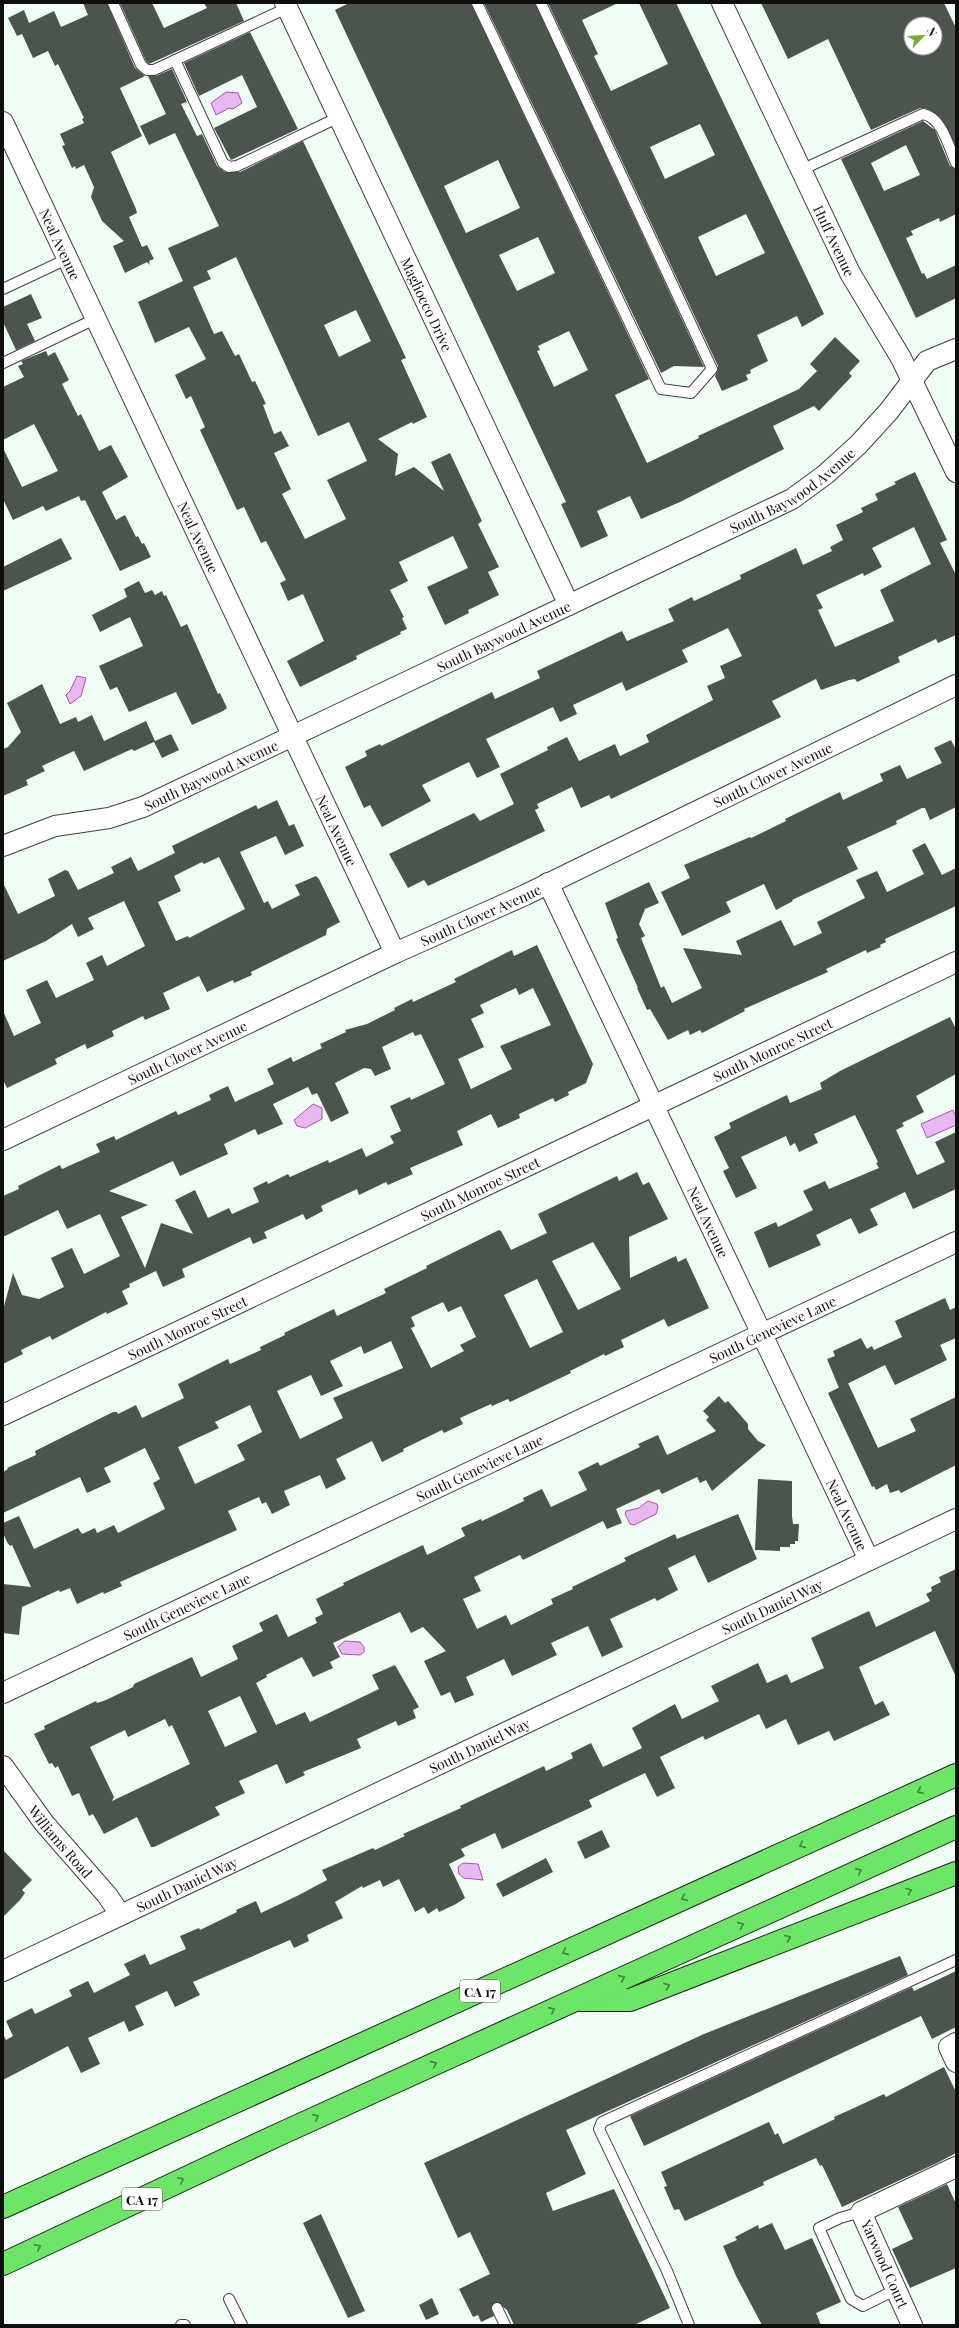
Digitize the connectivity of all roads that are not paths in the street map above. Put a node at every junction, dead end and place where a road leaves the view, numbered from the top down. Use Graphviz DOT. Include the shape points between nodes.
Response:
graph roads {
  1 [pos="113,3"];
  2 [pos="477,3"];
  3 [pos="541,3"];
  4 [pos="722,3"];
  5 [pos="286,6"];
  6 [pos="175,60"];
  7 [pos="339,117"];
  8 [pos="3,122"];
  9 [pos="956,163"];
  10 [pos="801,170"];
  11 [pos="67,259"];
  12 [pos="3,289"];
  13 [pos="95,319"];
  14 [pos="956,349"];
  15 [pos="3,363"];
  16 [pos="912,381"];
  17 [pos="956,472"];
  18 [pos="569,605"];
  19 [pos="956,685"];
  20 [pos="291,736"];
  21 [pos="3,846"];
  22 [pos="548,883"];
  23 [pos="395,953"];
  24 [pos="956,962"];
  25 [pos="654,1105"];
  26 [pos="3,1140"];
  27 [pos="956,1242"];
  28 [pos="762,1334"];
  29 [pos="3,1415"];
  30 [pos="956,1519"];
  31 [pos="869,1560"];
  32 [pos="3,1693"];
  33 [pos="3,1766"];
  34 [pos="956,1775"];
  35 [pos="956,1827"];
  36 [pos="956,1873"];
  37 [pos="120,1914"];
  38 [pos="956,1960"];
  39 [pos="3,1971"];
  40 [pos="574,2000"];
  41 [pos="956,2167"];
  42 [pos="3,2207"];
  43 [pos="861,2212"];
  44 [pos="3,2264"];
  45 [pos="897,2289"];
  46 [pos="229,2299"];
  47 [pos="497,2308"];
  48 [pos="181,2325"];
  49 [pos="185,2325"];
  50 [pos="242,2325"];
  51 [pos="505,2325"];
  52 [pos="689,2325"];
  53 [pos="912,2325"];
  1 -- 6 [label="lane" via="141,65 147,70 154,70"];
  2 -- 3 [label="lane" via="661,389 691,393 712,369"];
  4 -- 10 [label="street, Huff Avenue"];
  5 -- 6 [label="lane"];
  5 -- 7 [label="street, Magliocco Drive"];
  6 -- 7 [label="lane" via="223,163 229,167 237,166"];
  7 -- 18 [label="street, Magliocco Drive"];
  8 -- 11 [label="street, Neal Avenue"];
  9 -- 10 [label="lane" via="938,123 932,117 923,114"];
  10 -- 16 [label="street, Huff Avenue" via="850,273"];
  11 -- 12 [label="lane"];
  11 -- 13 [label="street, Neal Avenue"];
  13 -- 15 [label="lane"];
  13 -- 20 [label="street, Neal Avenue"];
  14 -- 16 [label="street, South Baywood Avenue" via="927,361"];
  16 -- 17 [label="street, Huff Avenue"];
  16 -- 18 [label="street, South Baywood Avenue" via="858,445 826,474 792,499"];
  18 -- 20 [label="street, South Baywood Avenue"];
  19 -- 22 [label="street, South Clover Avenue"];
  20 -- 21 [label="street, South Baywood Avenue" via="143,807 109,818 55,826"];
  20 -- 23 [label="street, Neal Avenue"];
  22 -- 23 [label="street, South Clover Avenue"];
  22 -- 25 [label="street, Neal Avenue"];
  23 -- 26 [label="street, South Clover Avenue"];
  24 -- 25 [label="street, South Monroe Street"];
  25 -- 28 [label="street, Neal Avenue"];
  25 -- 29 [label="street, South Monroe Street"];
  27 -- 28 [label="street, South Genevieve Lane"];
  28 -- 31 [label="street, Neal Avenue"];
  28 -- 32 [label="street, South Genevieve Lane"];
  30 -- 31 [label="street, South Daniel Way"];
  31 -- 37 [label="street, South Daniel Way"];
  33 -- 37 [label="street, Williams Road" via="44,1823"];
  34 -- 42 [label="highway, CA 17, one-way"];
  40 -- 35 [label="highway, CA 17, one-way"];
  40 -- 36 [label="highway, one-way" via="630,2000"];
  37 -- 39 [label="street, South Daniel Way"];
  38 -- 52 [label="lane" via="602,2122 599,2129"];
  44 -- 40 [label="highway, CA 17, one-way"];
  41 -- 43 [label="street, Yarwood Court"];
  43 -- 45 [label="street, Yarwood Court"];
  43 -- 45 [label="lane" via="819,2228 851,2299 863,2306"];
  45 -- 53 [label="street, Yarwood Court"];
  46 -- 50 [label="lane"];
  47 -- 51 [label="lane"];
  48 -- 49 [label="lane"];
}
